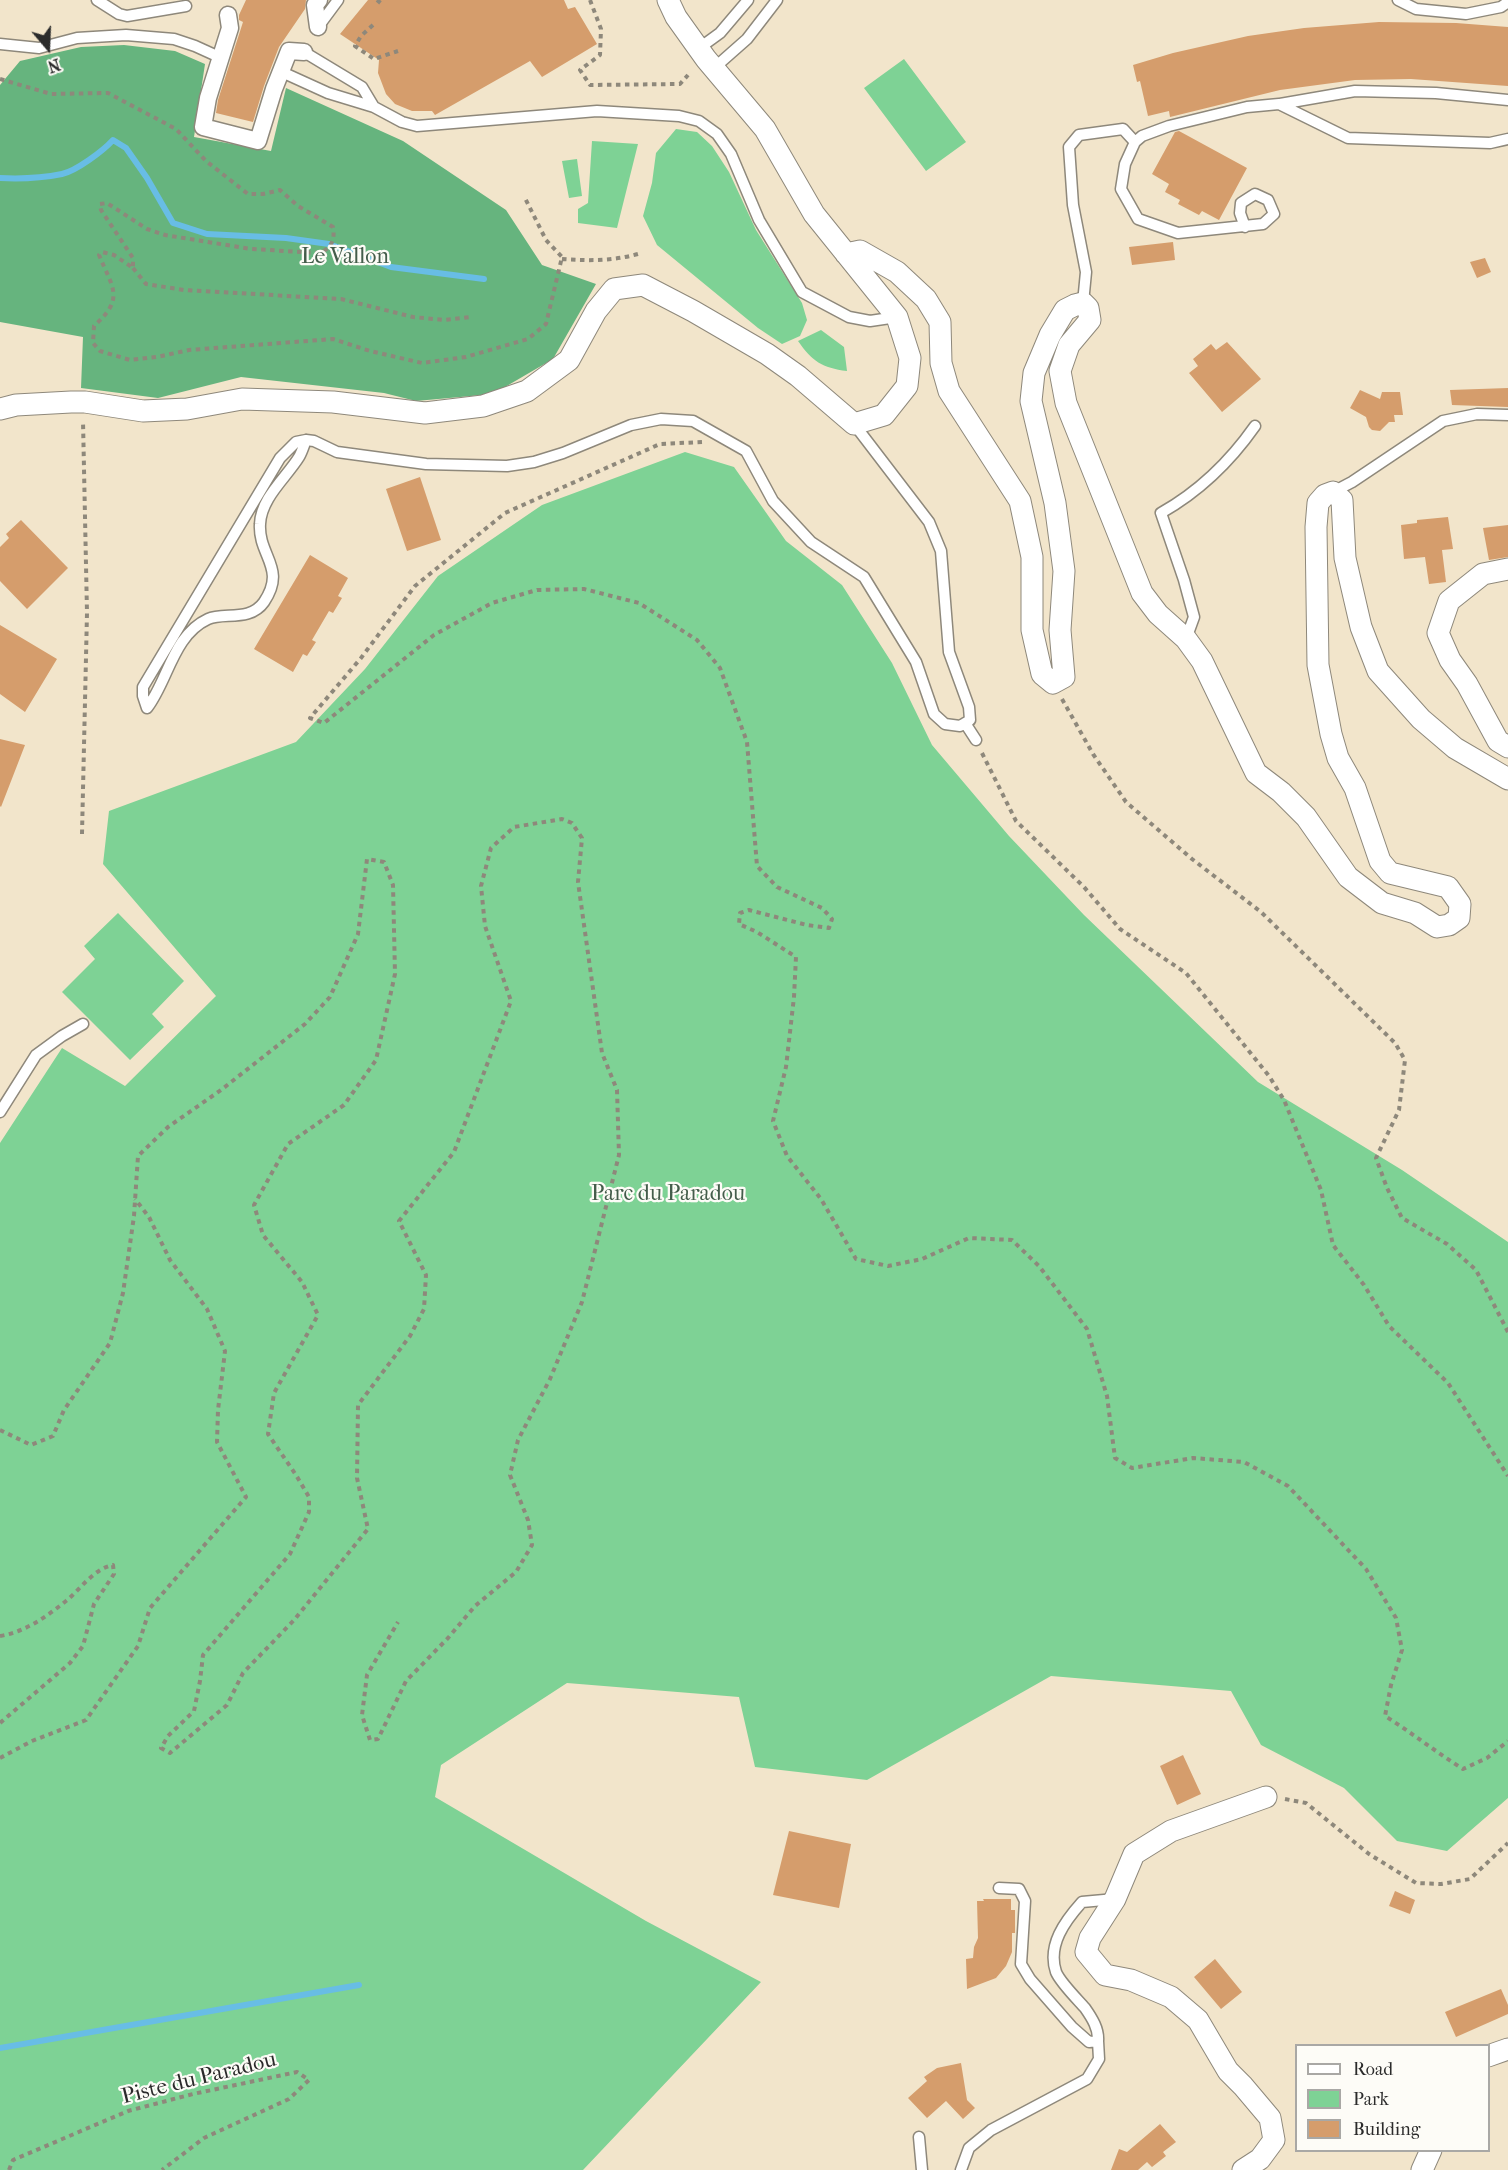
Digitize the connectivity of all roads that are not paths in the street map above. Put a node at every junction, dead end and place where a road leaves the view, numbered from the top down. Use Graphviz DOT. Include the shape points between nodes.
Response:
graph roads {
  1 [pos="97,0"];
  2 [pos="319,0"];
  3 [pos="338,0"];
  4 [pos="668,0"];
  5 [pos="748,0"];
  6 [pos="777,0"];
  7 [pos="1398,0"];
  8 [pos="1508,2"];
  9 [pos="186,6"];
  10 [pos="228,15"];
  11 [pos="128,16"];
  12 [pos="318,27"];
  13 [pos="127,35"];
  14 [pos="0,44"];
  15 [pos="698,49"];
  16 [pos="304,52"];
  17 [pos="217,56"];
  18 [pos="713,69"];
  19 [pos="284,73"];
  20 [pos="1508,99"];
  21 [pos="1279,104"];
  22 [pos="374,107"];
  23 [pos="1508,140"];
  24 [pos="1135,142"];
  25 [pos="1245,227"];
  26 [pos="846,254"];
  27 [pos="1083,303"];
  28 [pos="897,316"];
  29 [pos="0,410"];
  30 [pos="1508,415"];
  31 [pos="854,424"];
  32 [pos="1255,426"];
  33 [pos="306,440"];
  34 [pos="1333,492"];
  35 [pos="1508,569"];
  36 [pos="1186,639"];
  37 [pos="965,723"];
  38 [pos="976,740"];
  39 [pos="1508,747"];
  40 [pos="1508,779"];
  41 [pos="83,1024"];
  42 [pos="0,1112"];
  43 [pos="1266,1797"];
  44 [pos="999,1888"];
  45 [pos="1115,1899"];
  46 [pos="1098,2041"];
  47 [pos="1508,2049"];
  48 [pos="1490,2055"];
  49 [pos="919,2137"];
  50 [pos="1431,2152"];
  51 [pos="922,2170"];
  52 [pos="961,2170"];
  53 [pos="1243,2170"];
  54 [pos="1422,2170"];
  1 -- 11 [label="lane"];
  2 -- 12 [label="street" via="315,5"];
  3 -- 12 [label="lane"];
  4 -- 15 [label="street"];
  5 -- 15 [label="lane" via="720,33"];
  6 -- 18 [label="lane" via="747,39"];
  7 -- 8 [label="lane" via="1416,9 1466,14"];
  9 -- 11 [label="lane"];
  10 -- 16 [label="street" via="230,28 203,127 258,141 290,51"];
  11 -- 13 [label="lane"];
  13 -- 14 [label="lane" via="77,38 39,48"];
  13 -- 17 [label="lane" via="174,39"];
  15 -- 18 [label="street"];
  16 -- 22 [label="lane" via="362,87"];
  18 -- 26 [label="street" via="765,129 814,214"];
  19 -- 22 [label="lane" via="328,93"];
  20 -- 21 [label="lane" via="1355,91"];
  21 -- 23 [label="lane" via="1348,138 1490,143"];
  21 -- 24 [label="lane" via="1247,107 1169,126"];
  22 -- 28 [label="lane" via="417,126 597,111 679,116 699,121 717,134 731,154 759,220 802,292 849,317 870,321"];
  24 -- 25 [label="lane" via="1125,164 1121,189 1138,219 1178,233"];
  24 -- 27 [label="lane" via="1123,129 1079,135 1069,147 1073,205 1086,272"];
  26 -- 27 [label="street" via="860,251 897,272 926,299 940,322 941,363 949,391 1020,501 1032,557 1032,630 1042,675 1053,683 1064,677 1060,630 1064,571 1055,503 1031,401 1034,373 1050,335 1065,310"];
  26 -- 28 [label="street"];
  27 -- 36 [label="street" via="1090,320 1069,345 1060,371 1066,403 1142,593"];
  28 -- 31 [label="street" via="910,358 907,386 884,414"];
  29 -- 31 [label="street" via="16,405 85,402 143,411 187,410 242,399 333,402 425,413 483,406 527,391 569,360 596,311 614,289 643,285 767,354"];
  30 -- 34 [label="lane" via="1477,414 1443,421"];
  31 -- 37 [label="lane" via="929,522 941,551 949,652 969,707 970,720"];
  32 -- 36 [label="lane" via="1206,483 1161,513 1194,617"];
  33 -- 33 [label="lane" via="296,442 280,458 143,687 147,708 189,634 209,618 244,615 262,604 274,575 261,539 260,522 267,502"];
  33 -- 37 [label="lane" via="337,452 426,464 507,466 563,453 631,425 661,419 693,421 746,451 773,501 811,542 864,577 916,662 934,714 945,724"];
  34 -- 36 [label="street" via="1318,503 1318,665 1338,758 1355,788 1380,861 1390,873 1448,887 1460,904 1459,918 1437,927 1415,913 1382,903 1348,877 1306,817 1256,773 1202,661"];
  34 -- 40 [label="street" via="1342,500 1345,558 1361,627 1378,671 1420,719 1455,748"];
  35 -- 39 [label="street" via="1483,574 1449,601 1438,633 1498,741"];
  37 -- 38 [label="lane"];
  41 -- 42 [label="lane" via="36,1055"];
  43 -- 45 [label="street" via="1171,1830 1148,1844 1134,1854"];
  44 -- 46 [label="lane" via="1019,1888 1025,1901 1021,1964 1030,1979 1072,2027 1089,2042"];
  45 -- 46 [label="lane" via="1082,1902 1064,1923 1053,1949 1056,1973 1089,2014 1099,2032"];
  45 -- 53 [label="street" via="1090,1938 1086,1952 1105,1974 1171,1996 1198,2020 1227,2071 1270,2118 1274,2140 1260,2159"];
  46 -- 52 [label="lane" via="1100,2059 1087,2079 991,2130 969,2148"];
  47 -- 48 [label="street"];
  49 -- 51 [label="lane"];
  50 -- 54 [label="street"];
}
